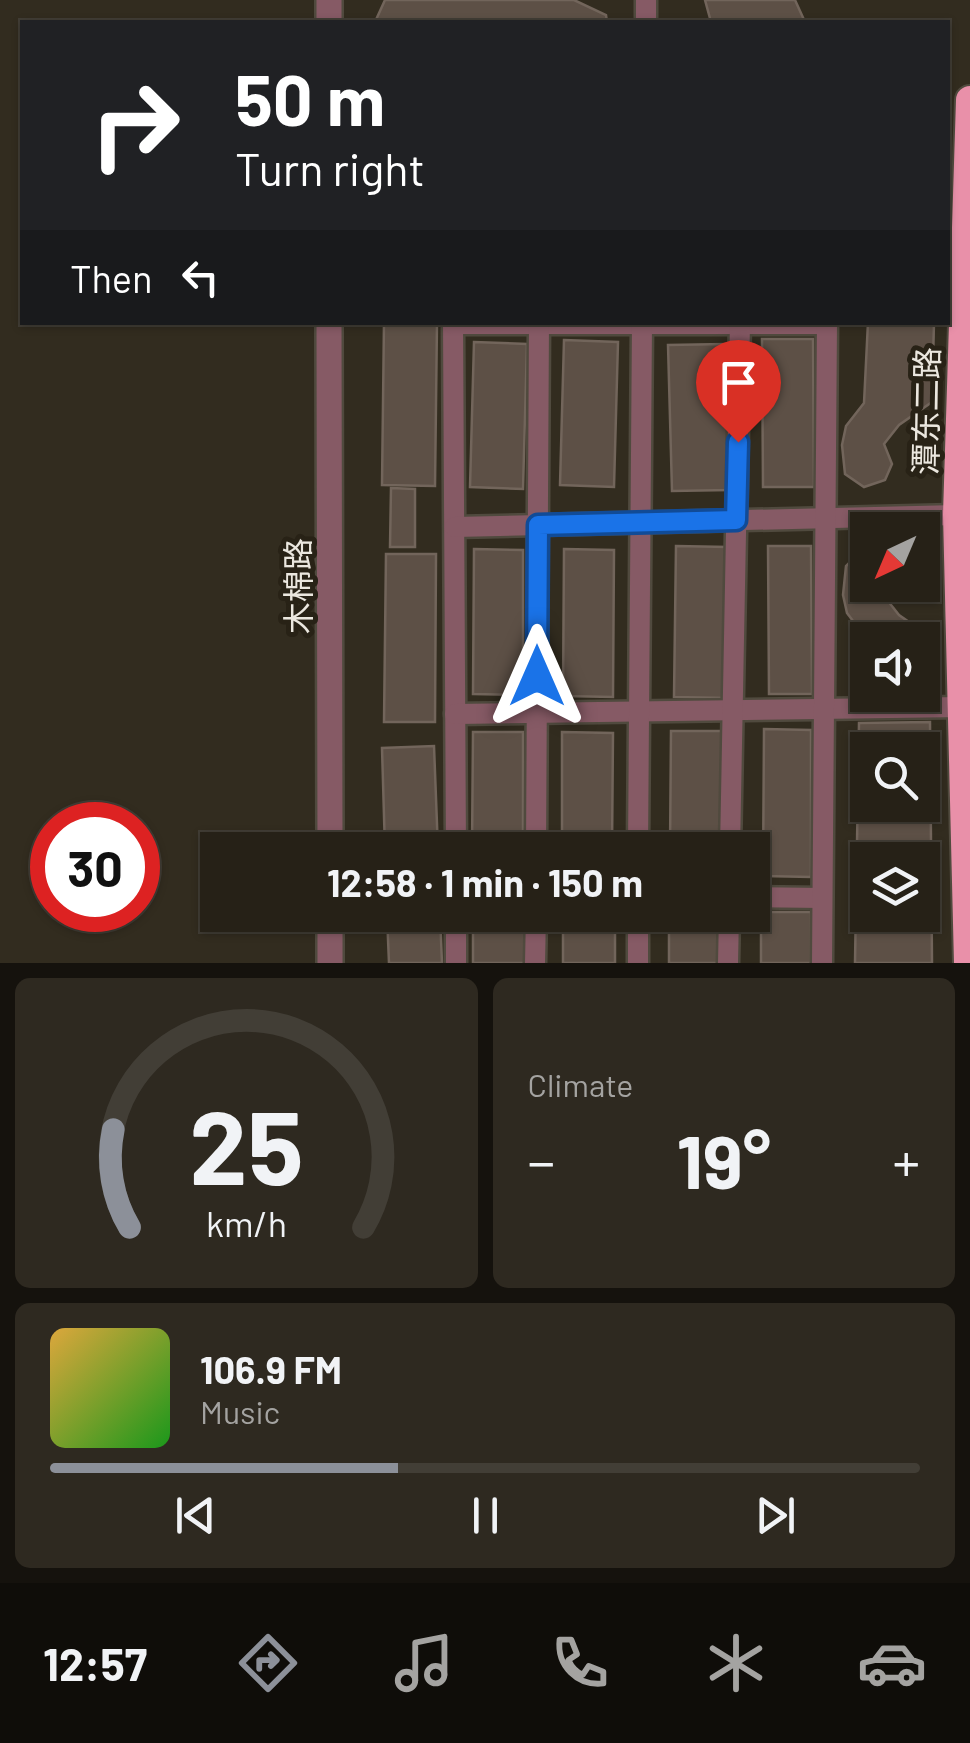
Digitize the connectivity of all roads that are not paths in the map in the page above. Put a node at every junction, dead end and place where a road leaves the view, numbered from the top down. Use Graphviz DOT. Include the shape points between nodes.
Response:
graph roads {
  1 [pos="970,100"];
  2 [pos="956,219"];
  3 [pos="330,325"];
  4 [pos="454,325"];
  5 [pos="539,325"];
  6 [pos="642,325"];
  7 [pos="740,325"];
  8 [pos="827,325"];
  9 [pos="957,515"];
  10 [pos="826,516"];
  11 [pos="736,520"];
  12 [pos="641,522"];
  13 [pos="538,525"];
  14 [pos="454,527"];
  15 [pos="962,708"];
  16 [pos="732,710"];
  17 [pos="824,710"];
  18 [pos="639,712"];
  19 [pos="537,713"];
  20 [pos="456,714"];
  21 [pos="330,832"];
  22 [pos="456,832"];
  23 [pos="536,832"];
  24 [pos="638,832"];
  25 [pos="730,832"];
  26 [pos="770,898"];
  27 [pos="822,898"];
  28 [pos="330,932"];
  29 [pos="456,932"];
  30 [pos="536,932"];
  31 [pos="638,932"];
  32 [pos="729,932"];
  33 [pos="330,963"];
  34 [pos="456,963"];
  35 [pos="535,963"];
  36 [pos="638,963"];
  37 [pos="728,963"];
  38 [pos="822,963"];
  39 [pos="968,963"];
  1 -- 2 [label="highway, 潭东二路"];
  2 -- 9 [label="highway, 潭东二路"];
  3 -- 21 [label="street, 木棉路"];
  4 -- 14 [label="street"];
  5 -- 13 [label="street"];
  6 -- 12 [label="street"];
  7 -- 11 [label="street"];
  8 -- 10 [label="street"];
  9 -- 10 [label="street"];
  9 -- 15 [label="highway, 潭东二路"];
  10 -- 11 [label="street"];
  10 -- 17 [label="street"];
  11 -- 12 [label="street"];
  11 -- 16 [label="street"];
  12 -- 13 [label="street"];
  12 -- 18 [label="street"];
  13 -- 14 [label="street"];
  13 -- 19 [label="street"];
  14 -- 20 [label="street"];
  15 -- 17 [label="street"];
  15 -- 39 [label="highway, 潭东二路"];
  16 -- 17 [label="street"];
  16 -- 18 [label="street"];
  16 -- 25 [label="street"];
  17 -- 27 [label="street"];
  18 -- 19 [label="street"];
  18 -- 24 [label="street"];
  19 -- 20 [label="street"];
  19 -- 23 [label="street"];
  20 -- 22 [label="street"];
  26 -- 27 [label="street"];
  27 -- 38 [label="street"];
  28 -- 33 [label="street"];
  29 -- 34 [label="street"];
  30 -- 35 [label="street"];
  31 -- 36 [label="street"];
  32 -- 37 [label="street"];
}
